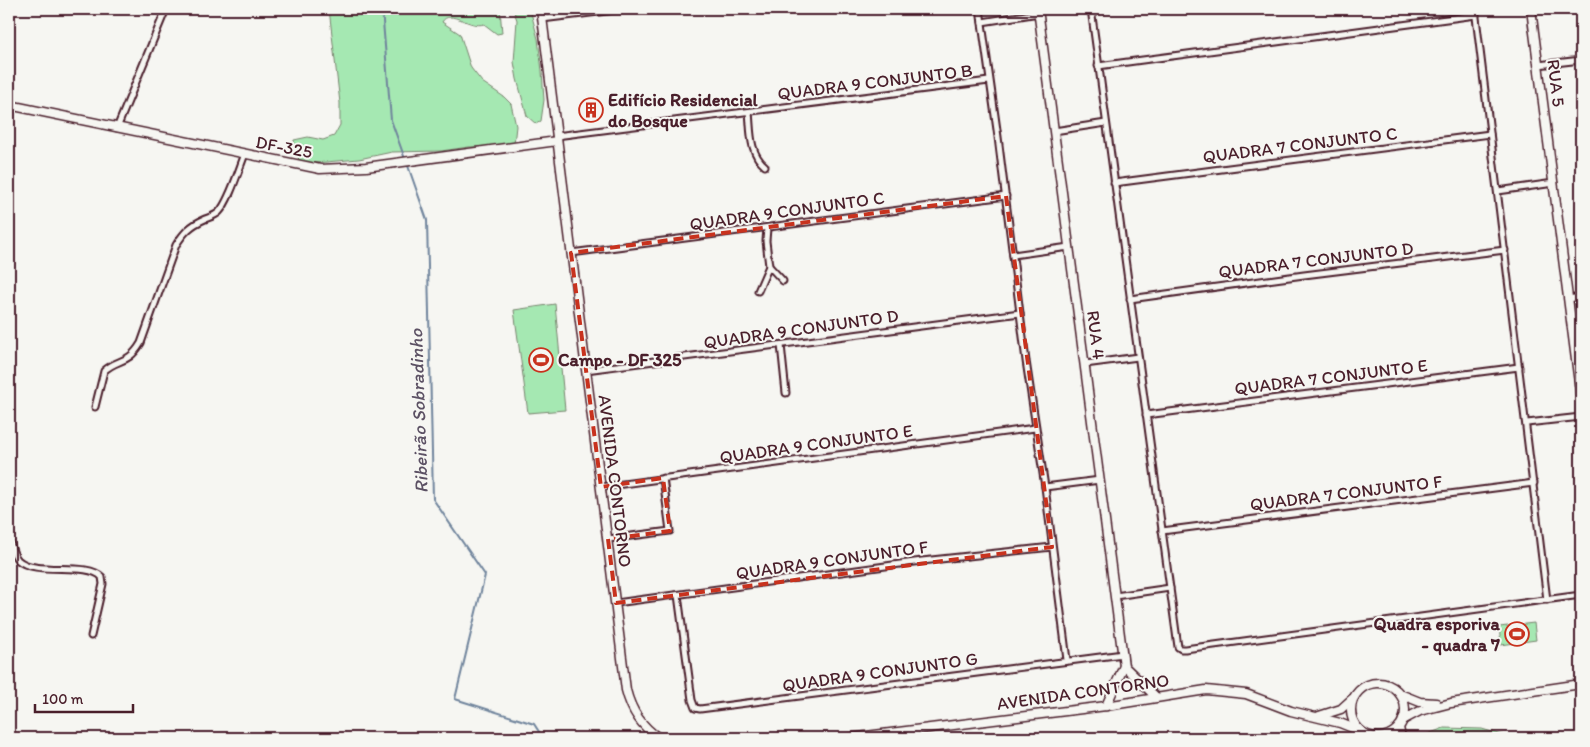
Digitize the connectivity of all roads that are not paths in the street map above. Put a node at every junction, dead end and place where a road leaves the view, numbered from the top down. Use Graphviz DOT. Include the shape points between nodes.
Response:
graph roads {
  1 [pos="166,9"];
  2 [pos="541,9"];
  3 [pos="624,9"];
  4 [pos="980,9"];
  5 [pos="1091,9"];
  6 [pos="1475,9"];
  7 [pos="1531,9"];
  8 [pos="1039,11"];
  9 [pos="1476,15"];
  10 [pos="542,18"];
  11 [pos="982,22"];
  12 [pos="1581,60"];
  13 [pos="1538,65"];
  14 [pos="1098,66"];
  15 [pos="989,81"];
  16 [pos="9,105"];
  17 [pos="749,112"];
  18 [pos="1106,123"];
  19 [pos="117,128"];
  20 [pos="1054,131"];
  21 [pos="1490,134"];
  22 [pos="557,138"];
  23 [pos="245,154"];
  24 [pos="765,166"];
  25 [pos="1114,183"];
  26 [pos="1554,183"];
  27 [pos="1498,191"];
  28 [pos="1006,196"];
  29 [pos="767,228"];
  30 [pos="1070,247"];
  31 [pos="1505,250"];
  32 [pos="572,253"];
  33 [pos="1013,255"];
  34 [pos="769,266"];
  35 [pos="783,281"];
  36 [pos="758,290"];
  37 [pos="1581,297"];
  38 [pos="1130,299"];
  39 [pos="1568,299"];
  40 [pos="1020,313"];
  41 [pos="781,345"];
  42 [pos="1138,357"];
  43 [pos="1085,364"];
  44 [pos="1519,367"];
  45 [pos="586,370"];
  46 [pos="786,393"];
  47 [pos="1581,399"];
  48 [pos="95,407"];
  49 [pos="1146,415"];
  50 [pos="1581,416"];
  51 [pos="1527,423"];
  52 [pos="1035,428"];
  53 [pos="663,478"];
  54 [pos="1100,480"];
  55 [pos="1534,483"];
  56 [pos="1045,486"];
  57 [pos="601,487"];
  58 [pos="1162,531"];
  59 [pos="9,539"];
  60 [pos="608,539"];
  61 [pos="1052,547"];
  62 [pos="1170,588"];
  63 [pos="1581,594"];
  64 [pos="678,595"];
  65 [pos="1115,596"];
  66 [pos="1547,600"];
  67 [pos="616,602"];
  68 [pos="91,636"];
  69 [pos="1123,654"];
  70 [pos="1067,660"];
  71 [pos="1124,666"];
  72 [pos="1581,684"];
  73 [pos="1400,694"];
  74 [pos="1156,697"];
  75 [pos="1353,698"];
  76 [pos="1450,703"];
  77 [pos="1106,706"];
  78 [pos="1317,717"];
  79 [pos="1401,723"];
  80 [pos="1365,735"];
  81 [pos="659,738"];
  82 [pos="850,738"];
  83 [pos="1401,738"];
  1 -- 19 [label="street"];
  2 -- 10 [label="main road, AVENIDA CONTORNO"];
  3 -- 10 [label="street"];
  4 -- 11 [label="street"];
  5 -- 14 [label="street"];
  6 -- 9 [label="street"];
  7 -- 13 [label="main road, RUA 5"];
  8 -- 11 [label="street"];
  8 -- 20 [label="main road, RUA 4"];
  9 -- 14 [label="street"];
  9 -- 21 [label="street"];
  10 -- 22 [label="main road, AVENIDA CONTORNO"];
  11 -- 15 [label="street"];
  12 -- 13 [label="street"];
  13 -- 26 [label="main road, RUA 5"];
  14 -- 18 [label="street"];
  15 -- 17 [label="street, QUADRA 9 CONJUNTO B"];
  15 -- 28 [label="street"];
  16 -- 19 [label="main road, DF-325"];
  17 -- 22 [label="street, QUADRA 9 CONJUNTO B"];
  17 -- 24 [label="street" via="753,149"];
  18 -- 20 [label="street"];
  18 -- 25 [label="street"];
  19 -- 23 [label="main road, DF-325"];
  20 -- 30 [label="main road, RUA 4"];
  21 -- 25 [label="street, QUADRA 7 CONJUNTO C"];
  21 -- 27 [label="street"];
  22 -- 23 [label="main road, DF-325" via="348,169 320,169"];
  22 -- 32 [label="main road, AVENIDA CONTORNO"];
  23 -- 48 [label="street" via="220,211 183,232 141,343 131,356 104,371"];
  25 -- 38 [label="street"];
  26 -- 27 [label="street"];
  26 -- 39 [label="main road, RUA 5"];
  27 -- 31 [label="street"];
  28 -- 29 [label="street, QUADRA 9 CONJUNTO C"];
  28 -- 33 [label="street"];
  29 -- 32 [label="street, QUADRA 9 CONJUNTO C"];
  29 -- 34 [label="street"];
  30 -- 33 [label="street"];
  30 -- 43 [label="main road, RUA 4"];
  31 -- 38 [label="street, QUADRA 7 CONJUNTO D"];
  31 -- 44 [label="street"];
  32 -- 45 [label="main road, AVENIDA CONTORNO"];
  33 -- 40 [label="street"];
  34 -- 35 [label="street"];
  34 -- 36 [label="street"];
  37 -- 39 [label="street"];
  38 -- 42 [label="street"];
  39 -- 47 [label="main road, RUA 5"];
  40 -- 41 [label="street, QUADRA 9 CONJUNTO D"];
  40 -- 52 [label="street"];
  41 -- 45 [label="street, QUADRA 9 CONJUNTO D"];
  41 -- 46 [label="street"];
  42 -- 43 [label="street"];
  42 -- 49 [label="street"];
  43 -- 54 [label="main road, RUA 4"];
  44 -- 49 [label="street, QUADRA 7 CONJUNTO E"];
  44 -- 51 [label="street"];
  45 -- 57 [label="main road, AVENIDA CONTORNO"];
  49 -- 58 [label="street"];
  50 -- 51 [label="street"];
  51 -- 55 [label="street"];
  52 -- 53 [label="street, QUADRA 9 CONJUNTO E"];
  52 -- 56 [label="street"];
  53 -- 57 [label="street, QUADRA 9 CONJUNTO E"];
  53 -- 60 [label="street" via="670,531"];
  54 -- 56 [label="street"];
  54 -- 65 [label="main road, RUA 4"];
  55 -- 58 [label="street, QUADRA 7 CONJUNTO F"];
  55 -- 66 [label="street"];
  56 -- 61 [label="street"];
  57 -- 60 [label="main road, AVENIDA CONTORNO"];
  58 -- 62 [label="street"];
  59 -- 68 [label="street" via="17,559 24,563 92,571 102,577"];
  60 -- 67 [label="main road, AVENIDA CONTORNO"];
  61 -- 64 [label="street, QUADRA 9 CONJUNTO F" via="922,561"];
  61 -- 70 [label="street"];
  62 -- 65 [label="street"];
  62 -- 66 [label="street" via="1177,644 1181,649"];
  63 -- 66 [label="street"];
  64 -- 67 [label="street, QUADRA 9 CONJUNTO F"];
  64 -- 70 [label="street, QUADRA 9 CONJUNTO G" via="695,708"];
  65 -- 69 [label="main road, RUA 4"];
  67 -- 81 [label="main road, AVENIDA CONTORNO" via="628,699 644,725"];
  69 -- 70 [label="street, QUADRA 9 CONJUNTO G"];
  69 -- 71 [label="main road, RUA 4"];
  71 -- 74 [label="main road"];
  71 -- 77 [label="main road, RUA 4"];
  72 -- 76 [label="main road"];
  73 -- 75 [label="main road" via="1393,687 1375,682 1358,690"];
  73 -- 76 [label="main road" via="1420,702"];
  73 -- 79 [label="main road" via="1405,711"];
  74 -- 77 [label="main road, AVENIDA CONTORNO"];
  74 -- 78 [label="main road, AVENIDA CONTORNO" via="1206,690 1228,691"];
  75 -- 78 [label="main road" via="1341,709"];
  75 -- 80 [label="main road" via="1351,716"];
  76 -- 79 [label="main road" via="1420,711"];
  77 -- 82 [label="main road, AVENIDA CONTORNO"];
  78 -- 80 [label="main road, AVENIDA CONTORNO" via="1340,722"];
  79 -- 80 [label="main road" via="1388,736"];
  79 -- 83 [label="main road"];
}
